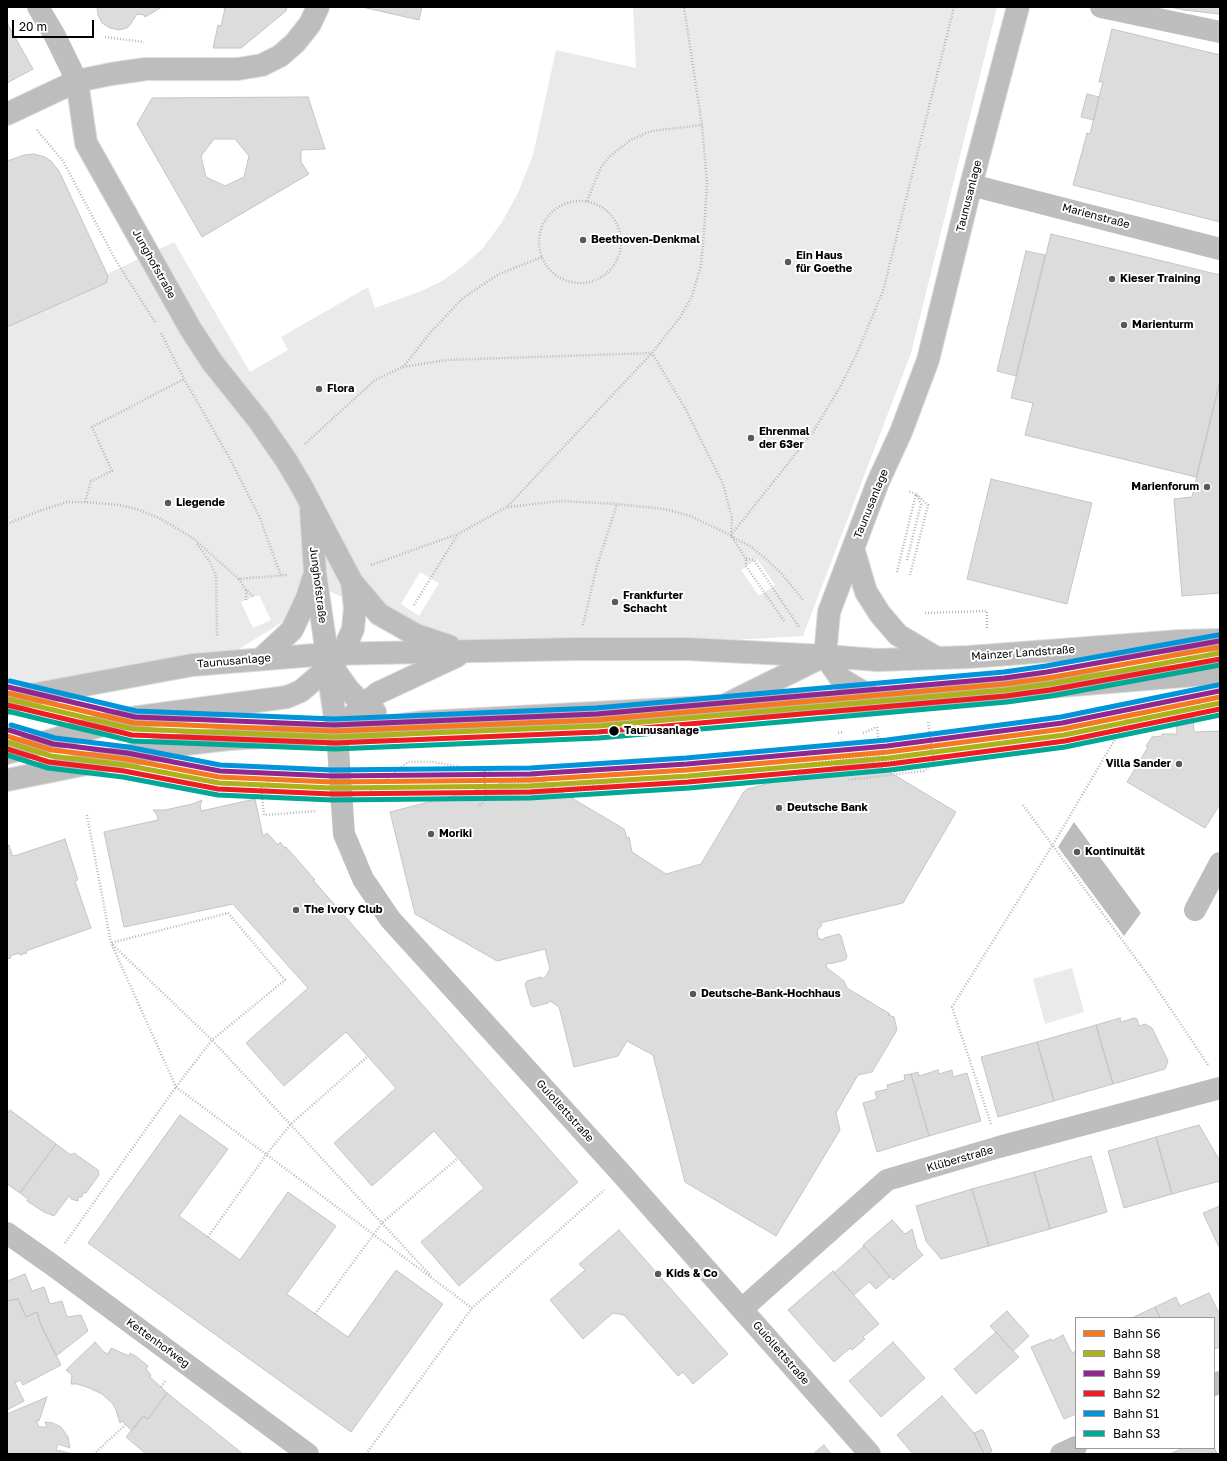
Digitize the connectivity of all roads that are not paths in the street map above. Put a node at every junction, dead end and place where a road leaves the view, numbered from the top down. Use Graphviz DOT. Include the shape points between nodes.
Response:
graph roads {
  1 [pos="38,7"];
  2 [pos="318,7"];
  3 [pos="1018,7"];
  4 [pos="1101,7"];
  5 [pos="1220,32"];
  6 [pos="77,81"];
  7 [pos="7,114"];
  8 [pos="972,185"];
  9 [pos="1220,248"];
  10 [pos="310,502"];
  11 [pos="853,548"];
  12 [pos="315,573"];
  13 [pos="358,575"];
  14 [pos="1220,640"];
  15 [pos="466,652"];
  16 [pos="825,656"];
  17 [pos="935,657"];
  18 [pos="262,659"];
  19 [pos="333,660"];
  20 [pos="1220,673"];
  21 [pos="878,701"];
  22 [pos="7,704"];
  23 [pos="363,705"];
  24 [pos="723,706"];
  25 [pos="393,725"];
  26 [pos="337,733"];
  27 [pos="7,753"];
  28 [pos="7,780"];
  29 [pos="1220,863"];
  30 [pos="1195,910"];
  31 [pos="1216,1079"];
  32 [pos="7,1233"];
  33 [pos="742,1309"];
  34 [pos="1075,1447"];
  35 [pos="308,1454"];
  36 [pos="870,1454"];
  37 [pos="1061,1454"];
  1 -- 6 [label="street, Junghofstraße"];
  2 -- 6 [label="main road" via="310,24 295,43 280,56 262,65 238,69 146,68"];
  3 -- 8 [label="main road, Taunusanlage"];
  4 -- 5 [label="street"];
  6 -- 7 [label="main road"];
  6 -- 10 [label="main road, Junghofstraße" via="86,143 190,328 212,362 286,460"];
  8 -- 9 [label="street, Marienstraße"];
  8 -- 11 [label="main road, Taunusanlage" via="928,360"];
  10 -- 12 [label="main road, Junghofstraße"];
  10 -- 13 [label="main road, Junghofstraße"];
  11 -- 16 [label="main road, Taunusanlage" via="829,612"];
  11 -- 17 [label="main road" via="866,592 880,614 898,635"];
  12 -- 18 [label="main road" via="292,630"];
  12 -- 19 [label="main road, Junghofstraße"];
  13 -- 15 [label="main road" via="379,614 416,635"];
  13 -- 19 [label="main road, Junghofstraße" via="353,629"];
  14 -- 17 [label="main road, Mainzer Landstraße" via="969,657"];
  15 -- 16 [label="main road, Taunusanlage" via="687,650"];
  15 -- 19 [label="main road, Taunusanlage"];
  15 -- 23 [label="main road, Taunusanlage" via="378,693"];
  16 -- 17 [label="main road, Mainzer Landstraße" via="877,660"];
  16 -- 21 [label="main road" via="841,679"];
  16 -- 24 [label="main road"];
  18 -- 19 [label="main road, Taunusanlage"];
  18 -- 22 [label="main road, Taunusanlage" via="192,665 31,695"];
  19 -- 23 [label="main road" via="348,689"];
  19 -- 26 [label="main road" via="331,690"];
  19 -- 27 [label="main road" via="301,691 287,697 124,718"];
  20 -- 21 [label="main road"];
  21 -- 24 [label="main road"];
  23 -- 25 [label="main road"];
  23 -- 26 [label="main road, Taunusanlage"];
  24 -- 25 [label="main road"];
  25 -- 26 [label="main road"];
  26 -- 28 [label="main road" via="186,744"];
  26 -- 33 [label="street, Guiollettstraße" via="344,834 363,879 390,919"];
  29 -- 30 [label="street"];
  31 -- 33 [label="street, Klüberstraße" via="999,1148 887,1180"];
  32 -- 35 [label="street, Kettenhofweg"];
  33 -- 36 [label="street, Guiollettstraße"];
  34 -- 37 [label="street"];
}
